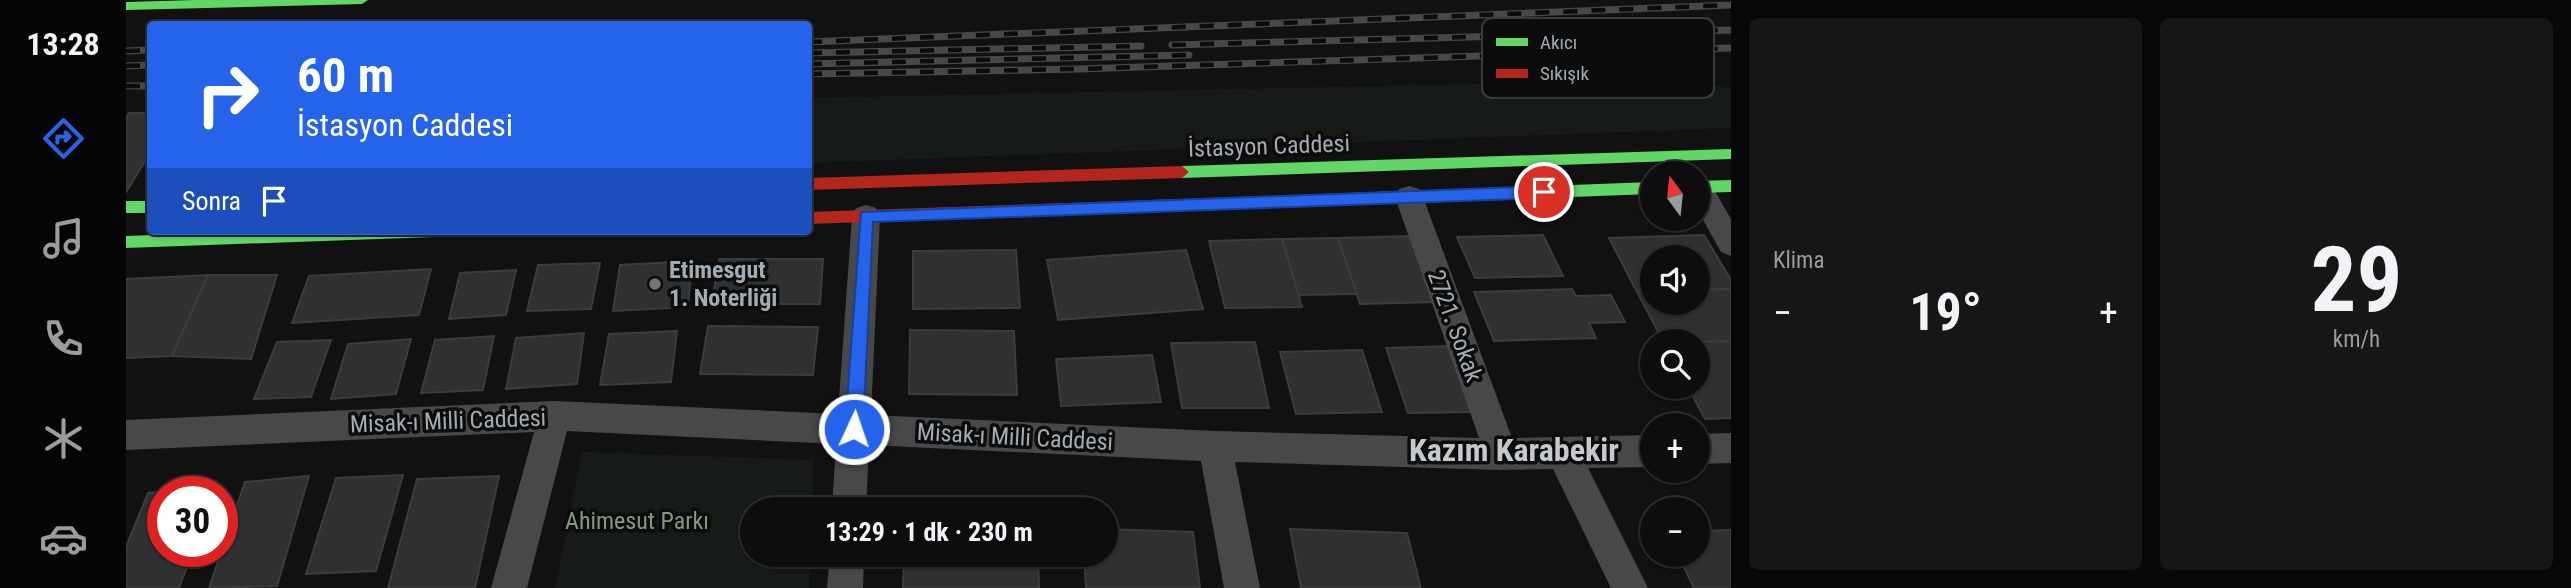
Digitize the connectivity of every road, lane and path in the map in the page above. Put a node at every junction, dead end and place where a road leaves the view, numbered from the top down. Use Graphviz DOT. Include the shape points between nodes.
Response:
graph roads {
  1 [pos="362,0"];
  2 [pos="126,6"];
  3 [pos="1731,154"];
  4 [pos="812,184"];
  5 [pos="1731,186"];
  6 [pos="1710,187"];
  7 [pos="1640,188"];
  8 [pos="1409,197"];
  9 [pos="147,206"];
  10 [pos="126,207"];
  11 [pos="1710,208"];
  12 [pos="866,216"];
  13 [pos="812,218"];
  14 [pos="322,235"];
  15 [pos="126,242"];
  16 [pos="1731,244"];
  17 [pos="555,416"];
  18 [pos="854,429"];
  19 [pos="126,435"];
  20 [pos="1215,446"];
  21 [pos="1731,447"];
  22 [pos="1710,448"];
  23 [pos="1640,452"];
  24 [pos="1501,454"];
  25 [pos="1564,455"];
  26 [pos="850,497"];
  27 [pos="846,567"];
  28 [pos="509,588"];
  29 [pos="845,588"];
  30 [pos="1242,588"];
  31 [pos="1630,588"];
  1 -- 2 [label="main road"];
  3 -- 4 [label="main road, İstasyon Caddesi"];
  5 -- 6 [label="main road"];
  7 -- 8 [label="main road"];
  8 -- 12 [label="main road"];
  8 -- 24 [label="street, 2721. Sokak"];
  9 -- 10 [label="main road"];
  11 -- 16 [label="street"];
  12 -- 13 [label="main road"];
  12 -- 18 [label="street"];
  14 -- 15 [label="main road"];
  17 -- 18 [label="street, Misak-ı Milli Caddesi"];
  17 -- 19 [label="street, Misak-ı Milli Caddesi"];
  17 -- 28 [label="street"];
  18 -- 20 [label="street, Misak-ı Milli Caddesi"];
  18 -- 26 [label="street"];
  20 -- 24 [label="street, Misak-ı Milli Caddesi"];
  20 -- 30 [label="street"];
  21 -- 22 [label="street"];
  23 -- 25 [label="street, Misak-ı Milli Caddesi"];
  24 -- 25 [label="street, Misak-ı Milli Caddesi"];
  25 -- 31 [label="street"];
  27 -- 29 [label="street"];
}
